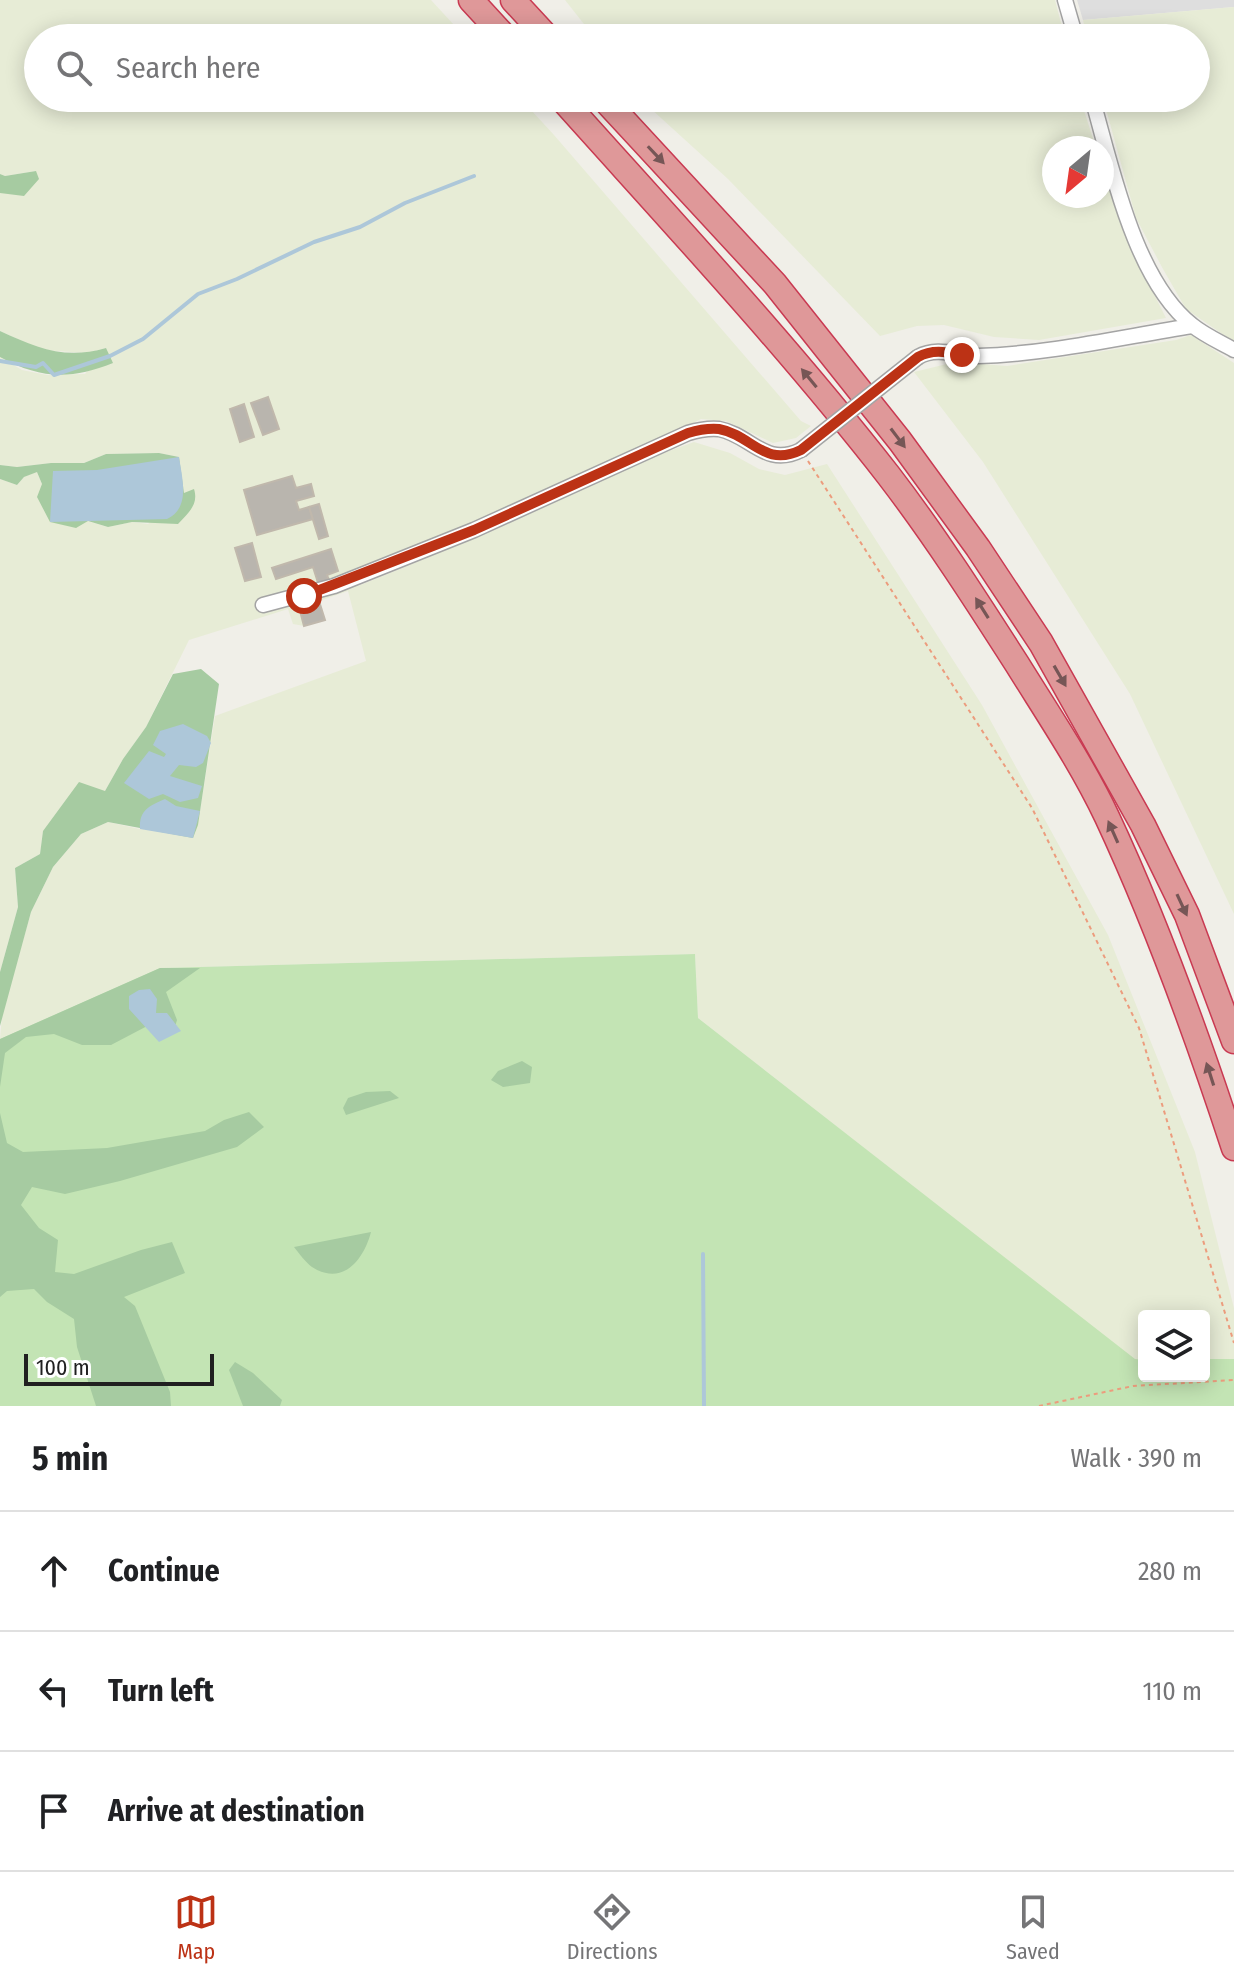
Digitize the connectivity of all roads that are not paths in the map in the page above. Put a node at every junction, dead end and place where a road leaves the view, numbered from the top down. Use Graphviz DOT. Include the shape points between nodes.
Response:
graph roads {
  1 [pos="471,0"];
  2 [pos="513,0"];
  3 [pos="1065,0"];
  4 [pos="493,24"];
  5 [pos="535,24"];
  6 [pos="1072,24"];
  7 [pos="573,112"];
  8 [pos="616,112"];
  9 [pos="1096,112"];
  10 [pos="1192,326"];
  11 [pos="1234,350"];
  12 [pos="263,605"];
  13 [pos="1234,1041"];
  14 [pos="1234,1148"];
  1 -- 4 [label="highway"];
  2 -- 5 [label="highway"];
  3 -- 6 [label="street"];
  14 -- 7 [label="highway, one-way" via="1198,1038 1105,814 967,585 890,477 792,357"];
  8 -- 13 [label="highway, one-way" via="793,306 978,548 1041,643 1143,825 1187,915"];
  9 -- 10 [label="street" via="1131,228 1168,301"];
  10 -- 11 [label="street"];
  10 -- 12 [label="street, bridge" via="980,356 927,352 790,455 776,456 721,430 688,433 474,530 334,586"];
}
